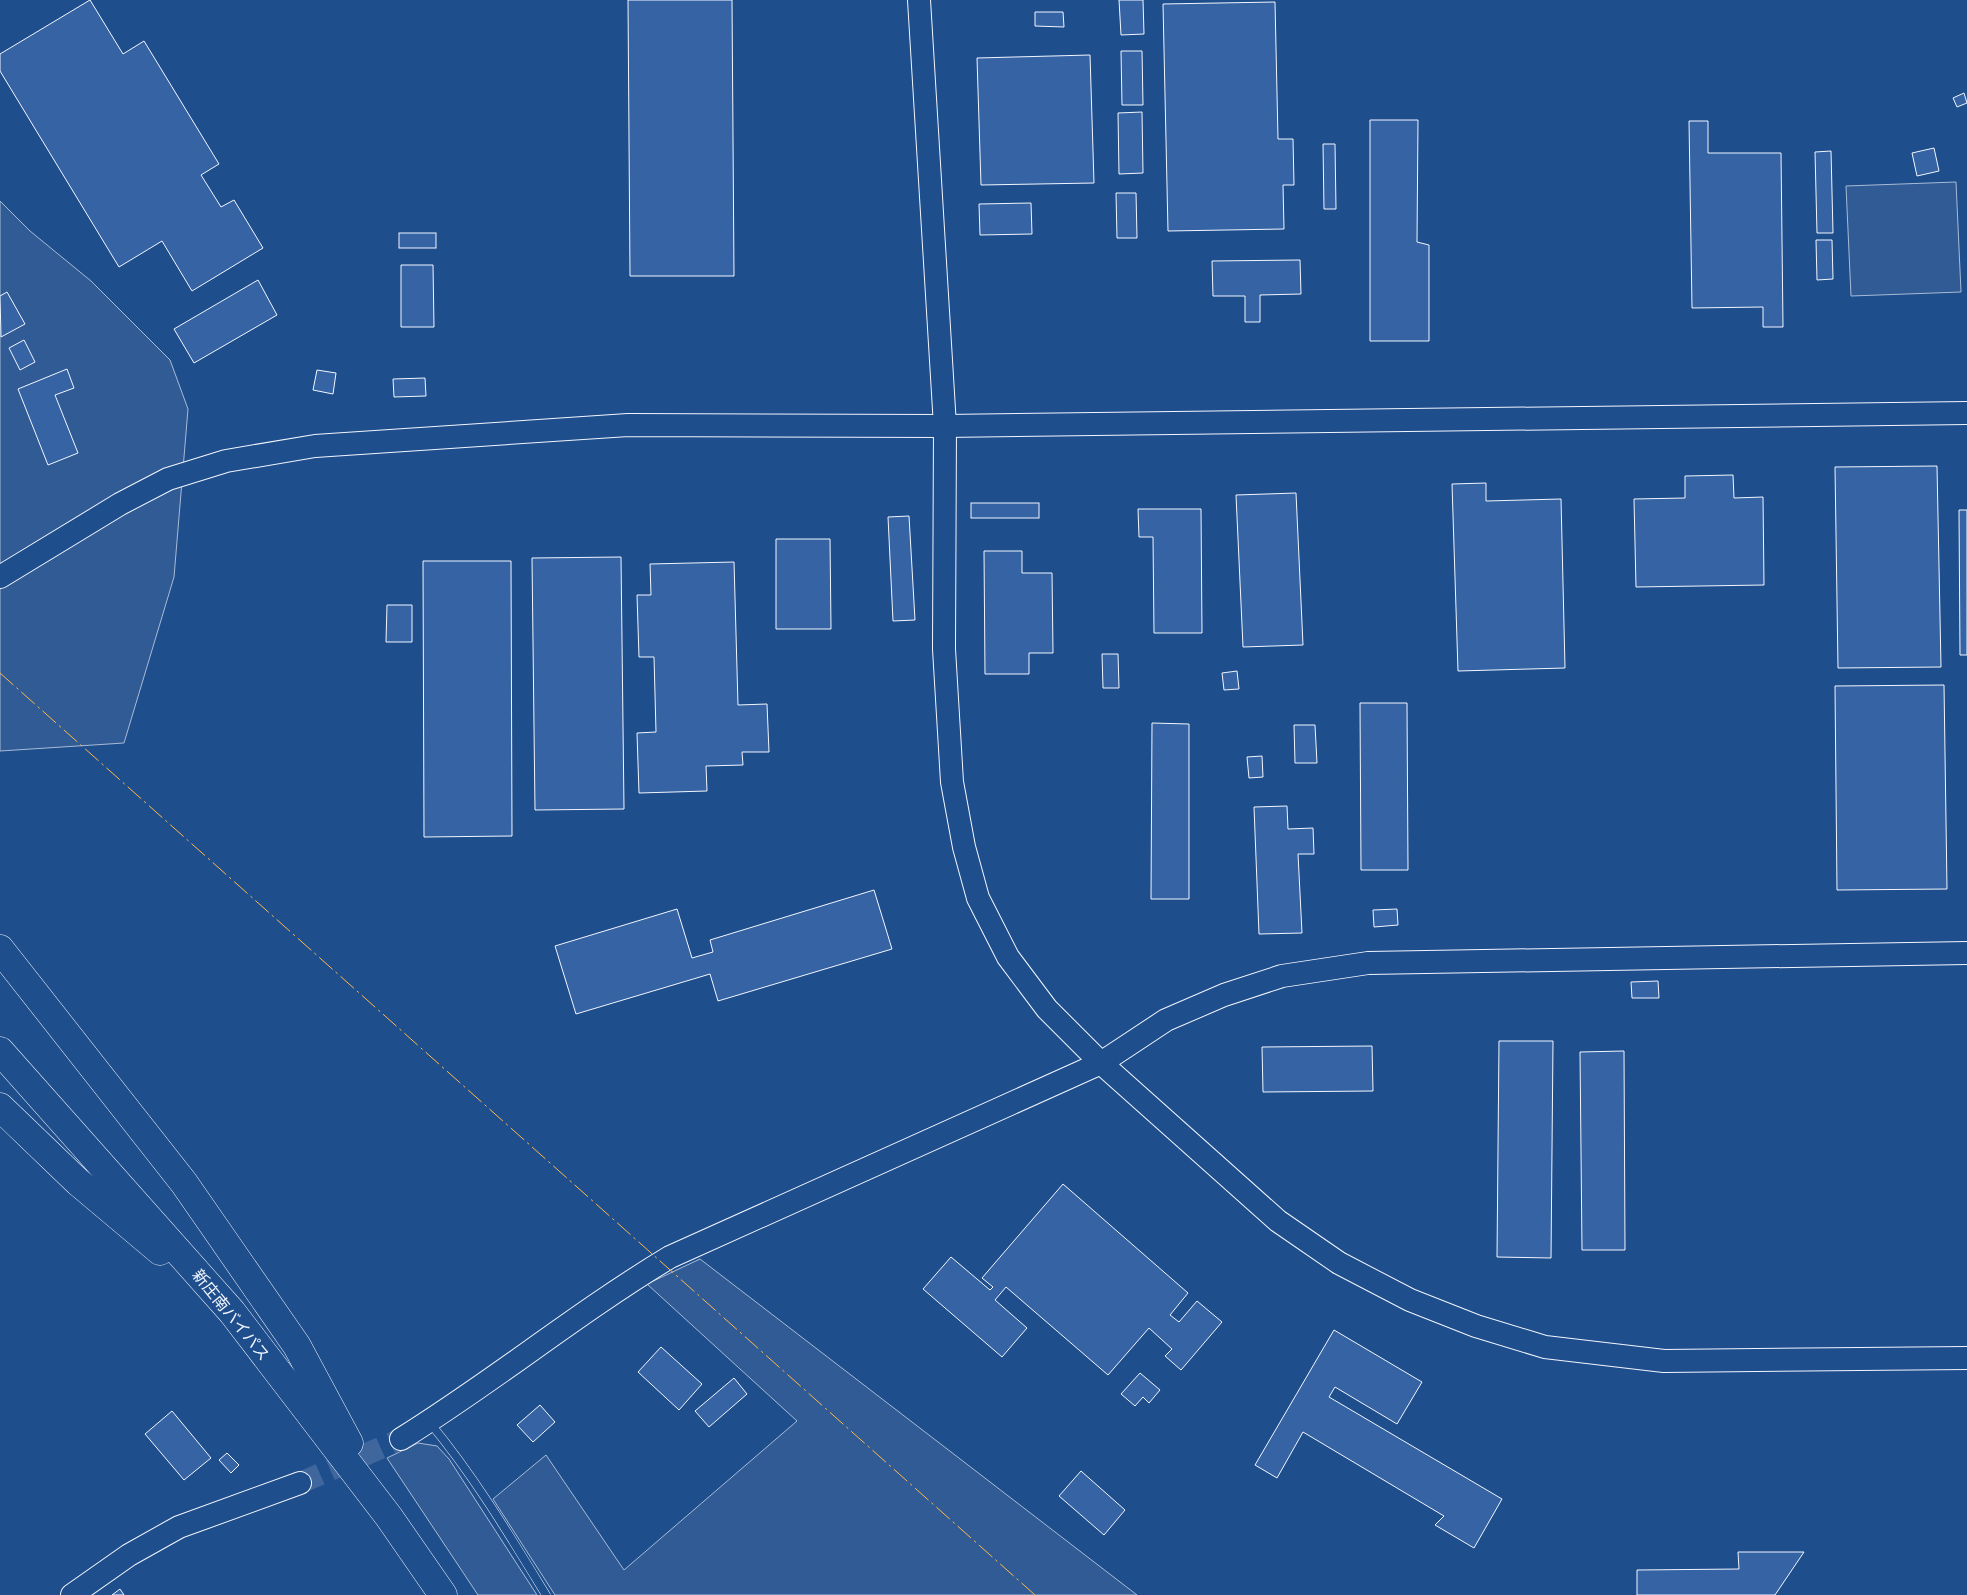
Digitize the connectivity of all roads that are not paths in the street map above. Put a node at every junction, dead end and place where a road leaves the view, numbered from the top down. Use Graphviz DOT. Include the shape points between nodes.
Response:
graph roads {
  1 [pos="919,0"];
  2 [pos="1967,413"];
  3 [pos="945,426"];
  4 [pos="0,577"];
  5 [pos="0,949"];
  6 [pos="1967,953"];
  7 [pos="0,1052"];
  8 [pos="1101,1063"];
  9 [pos="0,1107"];
  10 [pos="232,1312"];
  11 [pos="1967,1358"];
  12 [pos="429,1422"];
  13 [pos="401,1439"];
  14 [pos="300,1483"];
  15 [pos="389,1517"];
  16 [pos="72,1595"];
  17 [pos="443,1595"];
  18 [pos="546,1595"];
  1 -- 3 [label="street"];
  2 -- 3 [label="street"];
  3 -- 4 [label="street" via="628,425 315,446 226,461 168,479 120,504"];
  3 -- 8 [label="street" via="944,648 952,782 964,847 978,898 1008,957 1047,1009"];
  5 -- 15 [label="highway" via="184,1183 297,1346"];
  6 -- 8 [label="street" via="1368,963 1282,976 1224,995 1166,1020"];
  7 -- 10 [label="highway, 新庄南バイパス"];
  8 -- 11 [label="street" via="1278,1221 1339,1264 1410,1300 1476,1326 1545,1347 1664,1361"];
  8 -- 12 [label="street" via="670,1257"];
  9 -- 10 [label="highway" via="78,1182"];
  10 -- 15 [label="highway, 新庄南バイパス"];
  12 -- 13 [label="street"];
  12 -- 18 [label="lane" via="501,1522"];
  14 -- 16 [label="street" via="180,1527 129,1555"];
  15 -- 17 [label="highway, 新庄南バイパス"];
}
